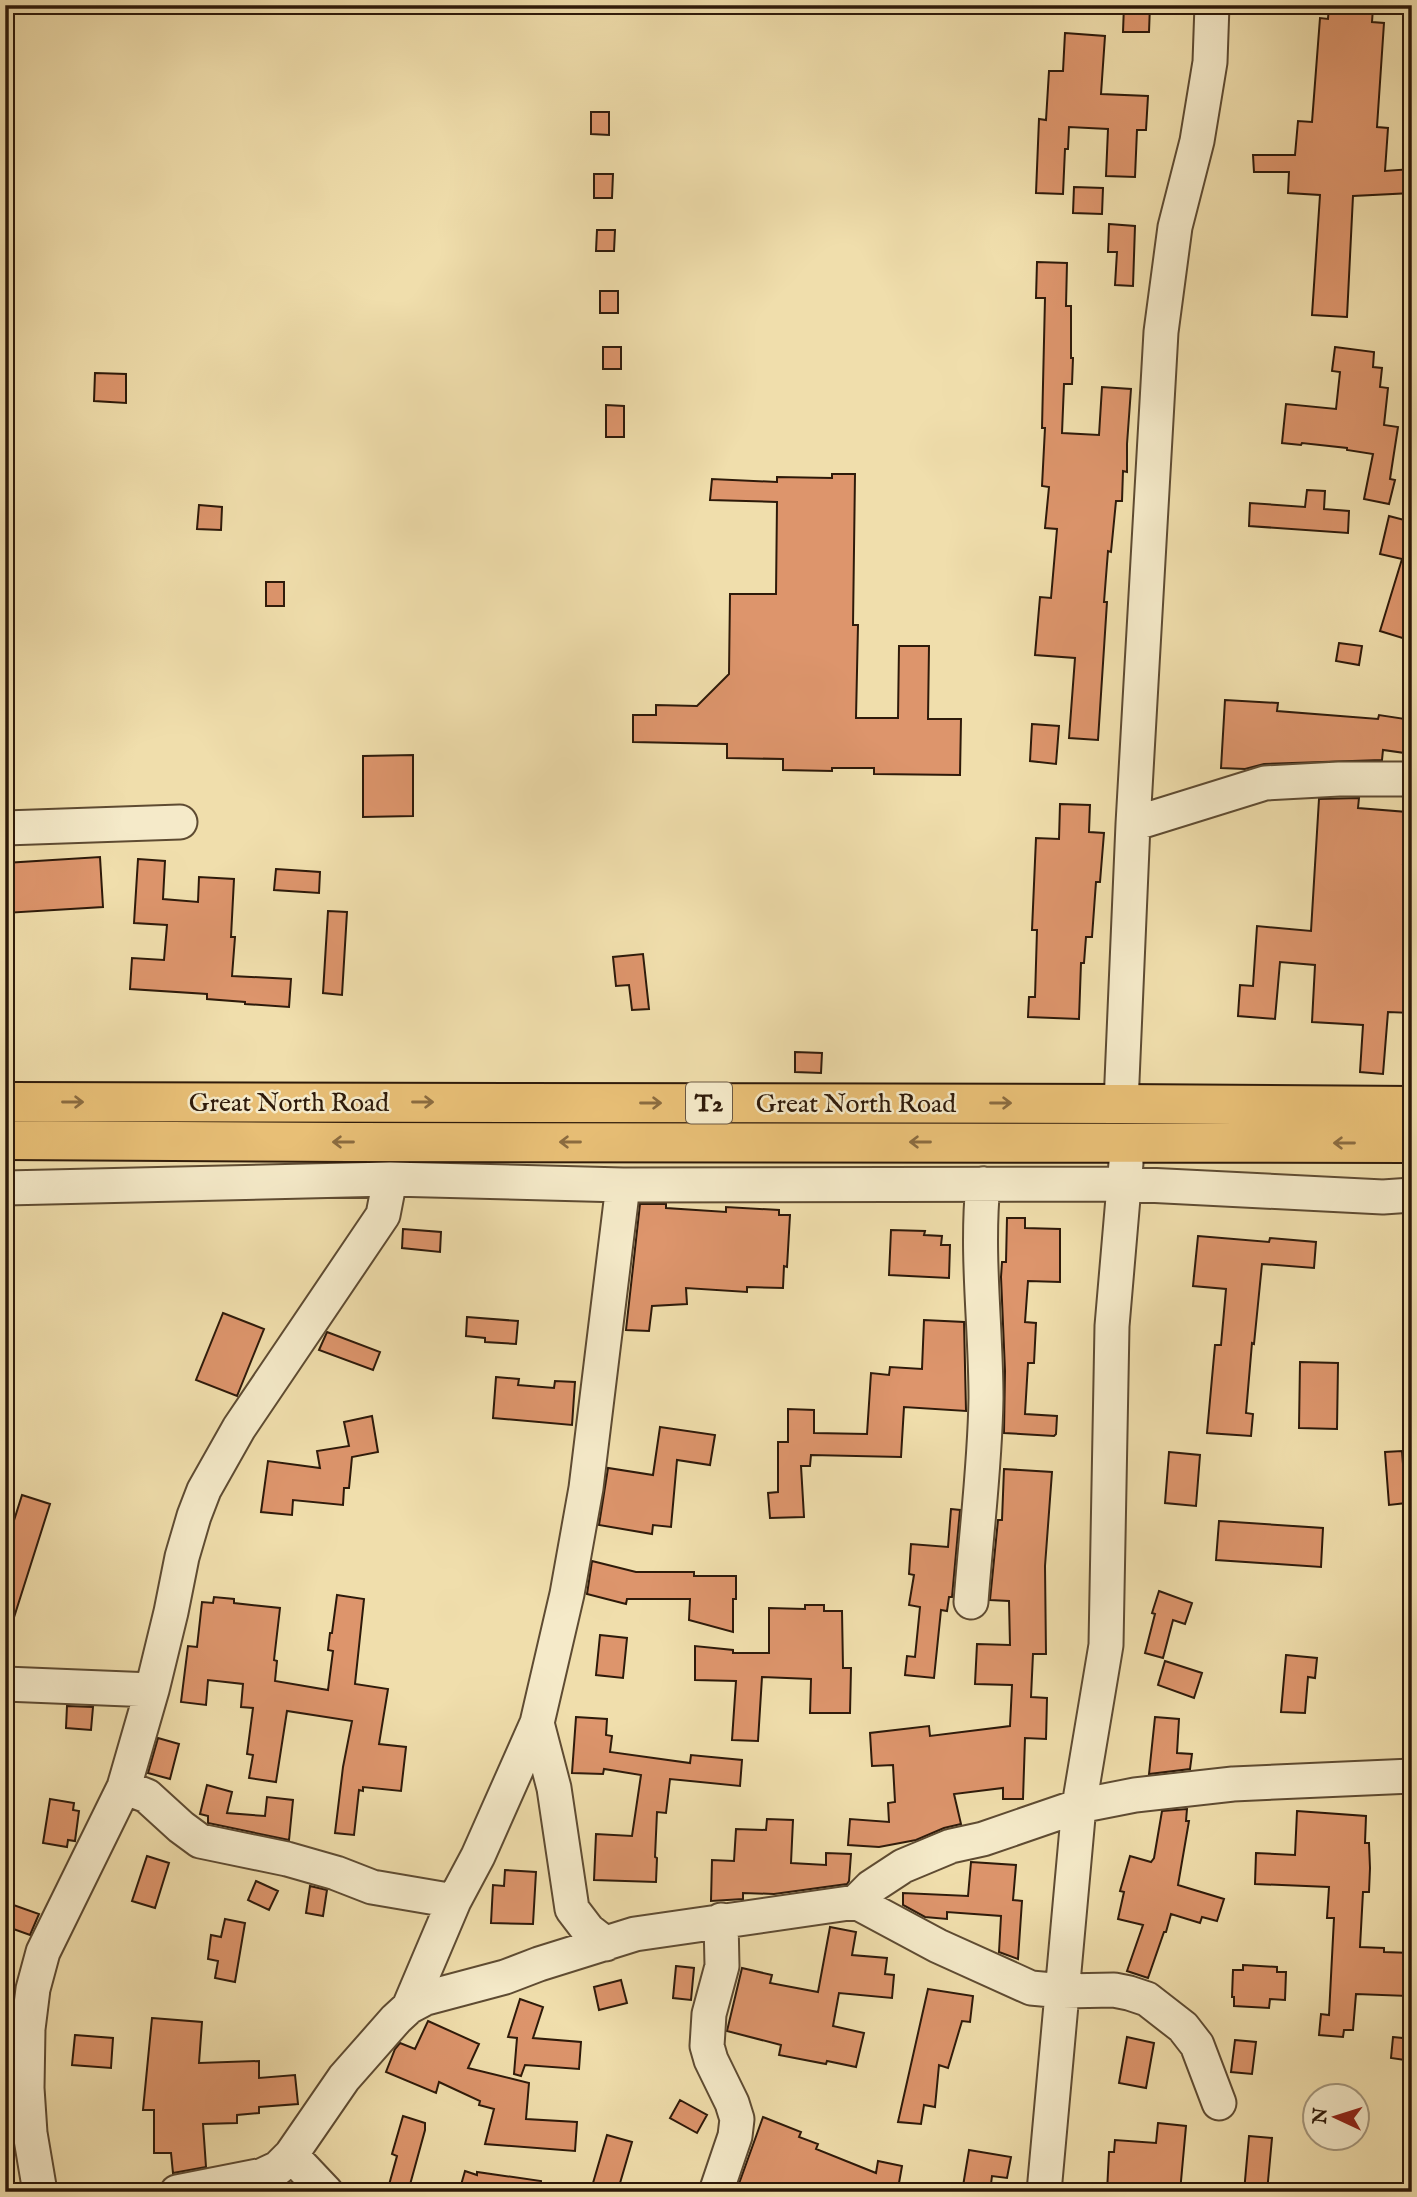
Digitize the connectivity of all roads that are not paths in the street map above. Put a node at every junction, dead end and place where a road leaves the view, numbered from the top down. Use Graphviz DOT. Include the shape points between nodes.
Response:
graph roads {
  1 [pos="1212,5"];
  2 [pos="1412,779"];
  3 [pos="180,822"];
  4 [pos="1133,824"];
  5 [pos="5,828"];
  6 [pos="5,1102"];
  7 [pos="1121,1104"];
  8 [pos="1412,1107"];
  9 [pos="5,1140"];
  10 [pos="1127,1142"];
  11 [pos="1412,1143"];
  12 [pos="390,1179"];
  13 [pos="983,1184"];
  14 [pos="1126,1184"];
  15 [pos="623,1185"];
  16 [pos="5,1188"];
  17 [pos="1412,1195"];
  18 [pos="971,1602"];
  19 [pos="5,1684"];
  20 [pos="152,1690"];
  21 [pos="537,1723"];
  22 [pos="1412,1776"];
  23 [pos="124,1787"];
  24 [pos="1079,1806"];
  25 [pos="454,1901"];
  26 [pos="856,1902"];
  27 [pos="721,1920"];
  28 [pos="607,1944"];
  29 [pos="1063,1991"];
  30 [pos="409,2007"];
  31 [pos="1219,2103"];
  32 [pos="291,2155"];
  33 [pos="40,2192"];
  34 [pos="177,2192"];
  35 [pos="326,2192"];
  36 [pos="716,2192"];
  37 [pos="1044,2192"];
  1 -- 4 [label="street" via="1210,62 1197,141 1175,227 1161,332"];
  2 -- 4 [label="street" via="1265,783"];
  3 -- 5 [label="street"];
  4 -- 7 [label="street"];
  6 -- 7 [label="main road, Great North Road / T2, one-way"];
  7 -- 8 [label="main road, Great North Road / T2"];
  10 -- 9 [label="main road, Great North Road / T2, one-way"];
  11 -- 10 [label="main road, Great North Road / T2, one-way"];
  10 -- 14 [label="street"];
  12 -- 15 [label="street"];
  12 -- 16 [label="street"];
  12 -- 20 [label="street" via="383,1215 239,1428 204,1490 182,1557"];
  13 -- 14 [label="street"];
  13 -- 15 [label="street"];
  13 -- 18 [label="street" via="985,1464"];
  14 -- 17 [label="street"];
  14 -- 24 [label="street" via="1112,1326 1106,1645"];
  15 -- 21 [label="street" via="586,1488 568,1594"];
  19 -- 20 [label="street"];
  20 -- 23 [label="street"];
  21 -- 25 [label="street"];
  21 -- 28 [label="street" via="554,1788 572,1909 587,1930"];
  22 -- 24 [label="street" via="1233,1784"];
  23 -- 25 [label="street" via="147,1796 200,1841 287,1859 372,1887"];
  23 -- 33 [label="street" via="43,1952 33,1989 27,2088"];
  24 -- 26 [label="street" via="903,1866"];
  24 -- 29 [label="street"];
  25 -- 30 [label="street"];
  26 -- 27 [label="street"];
  26 -- 29 [label="street" via="1013,1981"];
  27 -- 28 [label="street" via="635,1934"];
  27 -- 36 [label="street" via="722,1966 709,2014 707,2046 737,2119 736,2136"];
  28 -- 30 [label="street"];
  29 -- 31 [label="street" via="1114,1990 1147,1999 1183,2027 1197,2045"];
  29 -- 37 [label="street"];
  30 -- 32 [label="street" via="344,2078"];
  32 -- 34 [label="street" via="264,2175"];
  32 -- 35 [label="street"];
}
